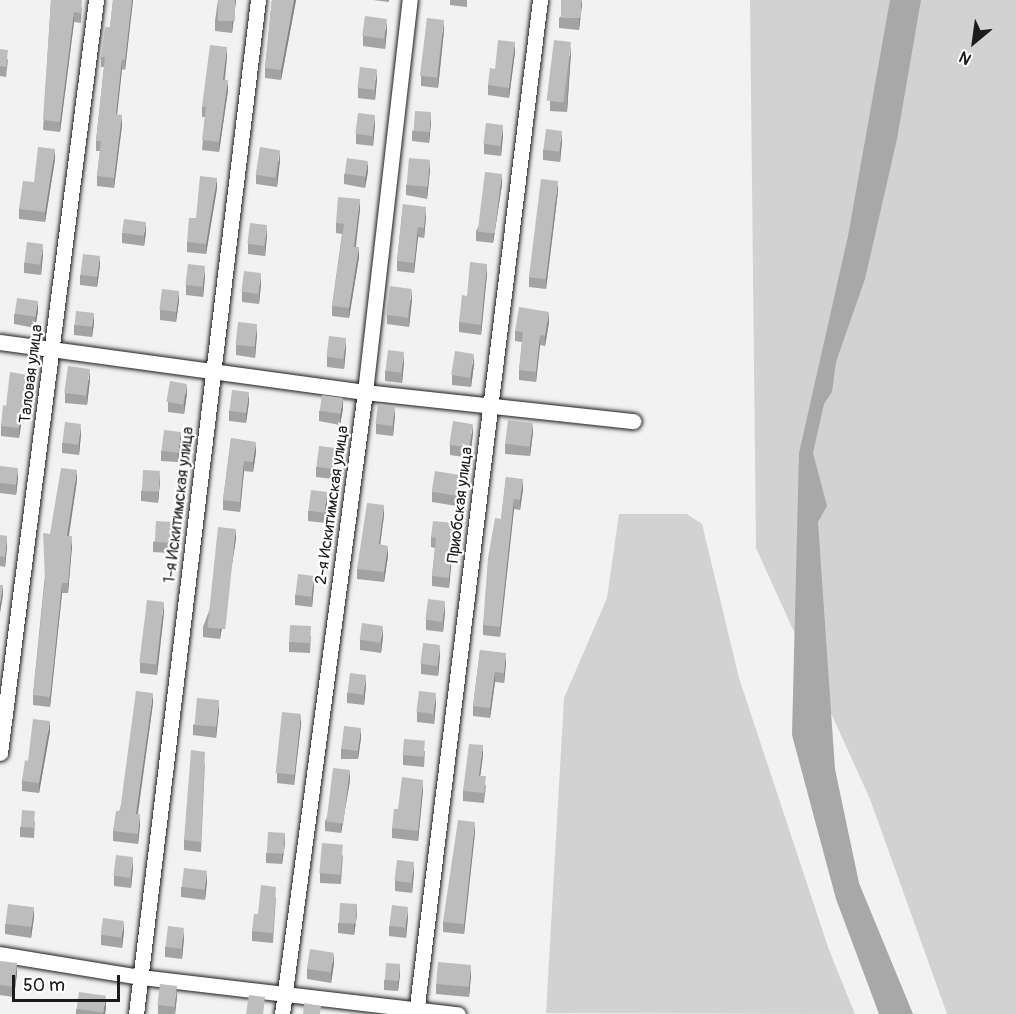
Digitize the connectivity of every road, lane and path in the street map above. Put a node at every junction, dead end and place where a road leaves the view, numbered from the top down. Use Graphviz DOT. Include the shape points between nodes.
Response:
graph roads {
  1 [pos="96,0"];
  2 [pos="258,0"];
  3 [pos="410,0"];
  4 [pos="540,0"];
  5 [pos="0,342"];
  6 [pos="53,349"];
  7 [pos="213,373"];
  8 [pos="365,392"];
  9 [pos="490,404"];
  10 [pos="633,421"];
  11 [pos="0,753"];
  12 [pos="0,954"];
  13 [pos="141,977"];
  14 [pos="285,992"];
  15 [pos="416,1011"];
  16 [pos="136,1014"];
  17 [pos="282,1014"];
  18 [pos="458,1014"];
  1 -- 6 [label="street, Таловая улица"];
  2 -- 7 [label="street, 1-я Искитимская улица"];
  3 -- 8 [label="street, 2-я Искитимская улица"];
  4 -- 9 [label="street, Приобская улица"];
  5 -- 6 [label="street"];
  6 -- 7 [label="street"];
  6 -- 11 [label="street, Таловая улица"];
  7 -- 8 [label="street"];
  7 -- 13 [label="street, 1-я Искитимская улица"];
  8 -- 9 [label="street"];
  8 -- 14 [label="street, 2-я Искитимская улица"];
  9 -- 10 [label="street"];
  9 -- 15 [label="street, Приобская улица"];
  12 -- 13 [label="street"];
  13 -- 14 [label="street"];
  13 -- 16 [label="street, 1-я Искитимская улица"];
  14 -- 15 [label="street"];
  14 -- 17 [label="street, 2-я Искитимская улица"];
  15 -- 18 [label="street"];
}
